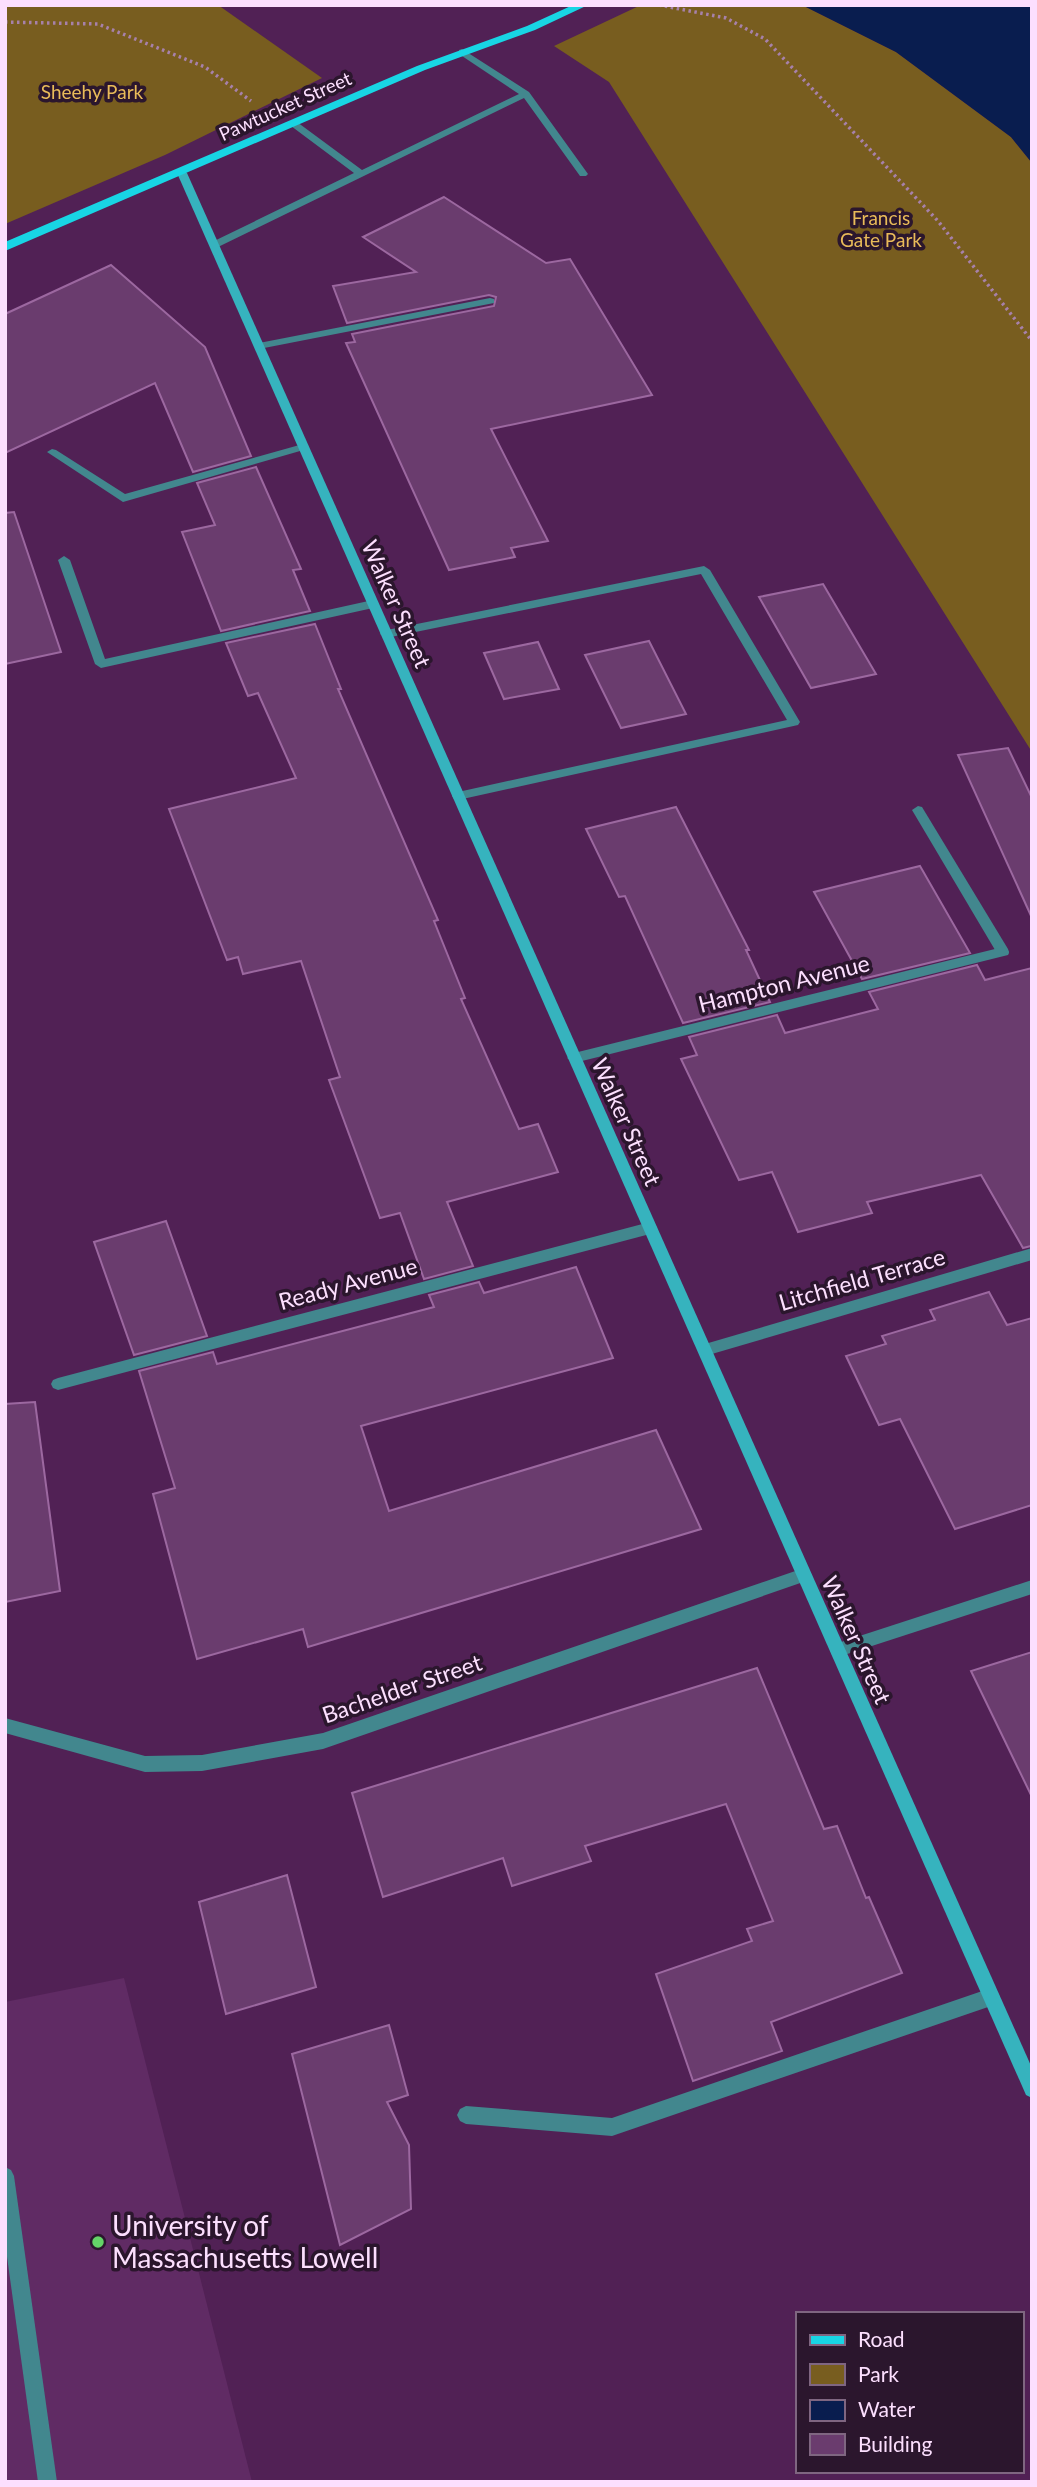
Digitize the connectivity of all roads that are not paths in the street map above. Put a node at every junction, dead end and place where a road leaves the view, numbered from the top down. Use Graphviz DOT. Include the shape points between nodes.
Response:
graph roads {
  1 [pos="583,5"];
  2 [pos="462,52"];
  3 [pos="526,94"];
  4 [pos="293,124"];
  5 [pos="182,173"];
  6 [pos="361,174"];
  7 [pos="583,174"];
  8 [pos="214,245"];
  9 [pos="5,247"];
  10 [pos="490,301"];
  11 [pos="259,346"];
  12 [pos="303,447"];
  13 [pos="52,452"];
  14 [pos="64,560"];
  15 [pos="373,604"];
  16 [pos="386,634"];
  17 [pos="458,796"];
  18 [pos="918,810"];
  19 [pos="574,1058"];
  20 [pos="650,1228"];
  21 [pos="1032,1254"];
  22 [pos="705,1350"];
  23 [pos="58,1384"];
  24 [pos="804,1575"];
  25 [pos="1032,1587"];
  26 [pos="838,1650"];
  27 [pos="5,1725"];
  28 [pos="991,1997"];
  29 [pos="1032,2089"];
  30 [pos="466,2115"];
  31 [pos="5,2176"];
  32 [pos="48,2482"];
  1 -- 2 [label="main road, Pawtucket Street"];
  2 -- 3 [label="street"];
  2 -- 4 [label="main road, Pawtucket Street"];
  3 -- 6 [label="street"];
  3 -- 7 [label="street"];
  4 -- 5 [label="main road, Pawtucket Street"];
  4 -- 6 [label="street"];
  5 -- 8 [label="street, Walker Street"];
  5 -- 9 [label="main road, Pawtucket Street"];
  6 -- 8 [label="street"];
  8 -- 11 [label="street, Walker Street"];
  10 -- 11 [label="street"];
  11 -- 12 [label="street, Walker Street"];
  12 -- 13 [label="street" via="123,498"];
  12 -- 15 [label="street, Walker Street"];
  14 -- 15 [label="street" via="101,664"];
  15 -- 16 [label="street, Walker Street"];
  16 -- 17 [label="street, Walker Street"];
  16 -- 17 [label="street" via="704,570 794,722"];
  17 -- 19 [label="street, Walker Street"];
  18 -- 19 [label="street, Hampton Avenue" via="1003,952"];
  19 -- 20 [label="street, Walker Street"];
  20 -- 22 [label="street, Walker Street"];
  20 -- 23 [label="street, Ready Avenue"];
  21 -- 22 [label="street, Litchfield Terrace"];
  22 -- 24 [label="street, Walker Street"];
  24 -- 26 [label="street, Walker Street"];
  24 -- 27 [label="street, Bachelder Street" via="323,1741 202,1763 145,1764"];
  25 -- 26 [label="street"];
  26 -- 28 [label="street, Walker Street"];
  28 -- 29 [label="street, Walker Street"];
  28 -- 30 [label="street" via="612,2127"];
  31 -- 32 [label="street"];
}
